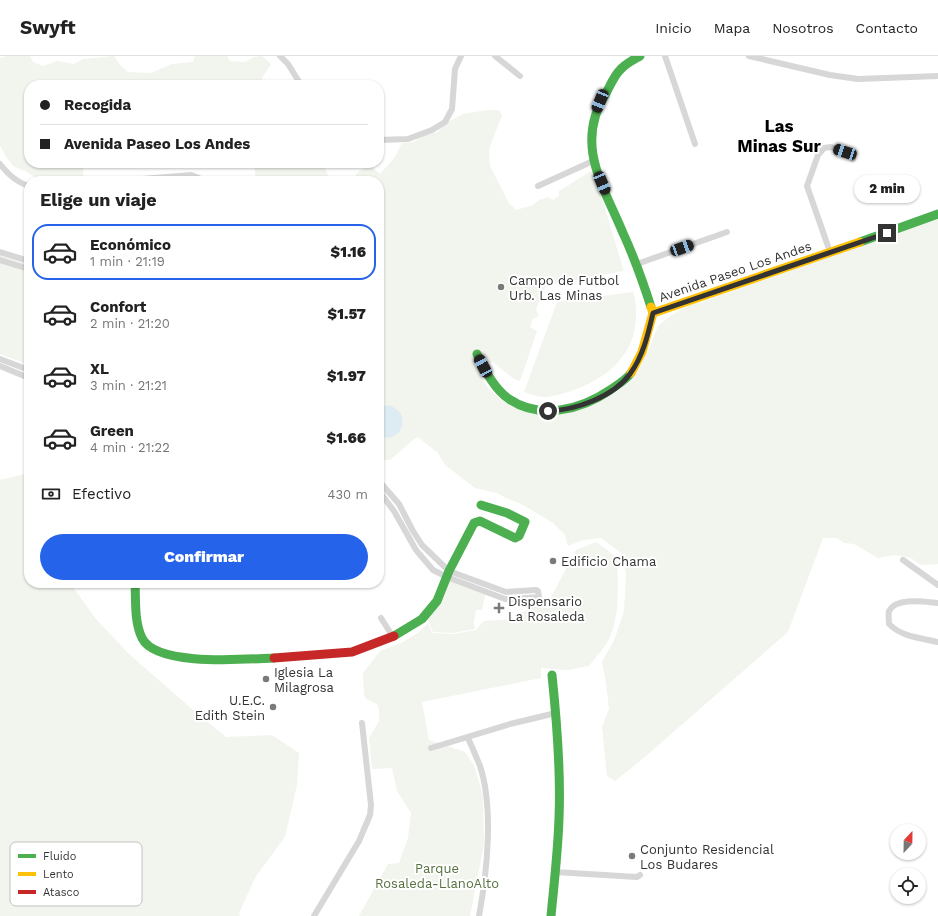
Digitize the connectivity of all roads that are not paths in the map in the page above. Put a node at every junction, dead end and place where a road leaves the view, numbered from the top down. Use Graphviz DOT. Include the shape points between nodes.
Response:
graph roads {
  1 [pos="280,56"];
  2 [pos="461,56"];
  3 [pos="495,56"];
  4 [pos="640,56"];
  5 [pos="666,56"];
  6 [pos="749,56"];
  7 [pos="520,76"];
  8 [pos="938,76"];
  9 [pos="298,80"];
  10 [pos="384,140"];
  11 [pos="695,144"];
  12 [pos="852,159"];
  13 [pos="593,161"];
  14 [pos="0,164"];
  15 [pos="179,176"];
  16 [pos="194,176"];
  17 [pos="24,184"];
  18 [pos="538,186"];
  19 [pos="938,214"];
  20 [pos="727,232"];
  21 [pos="0,252"];
  22 [pos="830,252"];
  23 [pos="24,259"];
  24 [pos="0,260"];
  25 [pos="637,264"];
  26 [pos="24,267"];
  27 [pos="653,313"];
  28 [pos="477,354"];
  29 [pos="0,359"];
  30 [pos="0,366"];
  31 [pos="24,368"];
  32 [pos="24,376"];
  33 [pos="384,487"];
  34 [pos="384,498"];
  35 [pos="481,505"];
  36 [pos="903,560"];
  37 [pos="448,574"];
  38 [pos="938,585"];
  39 [pos="135,588"];
  40 [pos="938,603"];
  41 [pos="381,618"];
  42 [pos="393,637"];
  43 [pos="938,642"];
  44 [pos="552,675"];
  45 [pos="556,714"];
  46 [pos="362,723"];
  47 [pos="468,738"];
  48 [pos="431,748"];
  49 [pos="555,872"];
  50 [pos="640,875"];
  51 [pos="314,916"];
  52 [pos="479,916"];
  53 [pos="551,916"];
  1 -- 9 [label="street"];
  2 -- 10 [label="street" via="455,69 452,109 445,122 432,130 408,138"];
  3 -- 7 [label="street"];
  4 -- 13 [label="street, Avenida Paseo Los Andes" via="621,70 600,101 593,118 591,134"];
  5 -- 11 [label="street"];
  6 -- 8 [label="street" via="830,76 858,79"];
  12 -- 22 [label="street" via="845,152 831,147 824,148 818,155 807,186"];
  13 -- 18 [label="street"];
  13 -- 25 [label="street, Avenida Paseo Los Andes"];
  14 -- 17 [label="street" via="8,174"];
  15 -- 16 [label="street"];
  19 -- 22 [label="street, Avenida Paseo Los Andes"];
  20 -- 25 [label="street"];
  21 -- 23 [label="street"];
  22 -- 27 [label="street, Avenida Paseo Los Andes"];
  24 -- 26 [label="street"];
  25 -- 27 [label="street, Avenida Paseo Los Andes"];
  27 -- 28 [label="street" via="648,339 630,374 607,393 575,408 548,411 530,409 509,399 489,377"];
  29 -- 31 [label="street"];
  30 -- 32 [label="street"];
  33 -- 37 [label="street" via="399,504 422,545"];
  34 -- 37 [label="street" via="416,550 434,570"];
  35 -- 37 [label="street" via="525,522 519,536 515,538 477,521"];
  36 -- 38 [label="street"];
  37 -- 37 [label="street" via="505,598 539,597 536,590 506,592"];
  37 -- 42 [label="street" via="437,601 427,614"];
  39 -- 42 [label="street" via="138,627 146,644 155,650 186,658 237,660 352,652"];
  40 -- 43 [label="street" via="903,602 894,605 888,612 889,624 895,630"];
  41 -- 42 [label="street"];
  44 -- 45 [label="street"];
  45 -- 47 [label="street" via="510,724"];
  45 -- 49 [label="street" via="559,811"];
  46 -- 51 [label="street" via="370,815 360,841"];
  47 -- 48 [label="street"];
  47 -- 52 [label="street" via="480,767 487,798 485,886"];
  49 -- 50 [label="street" via="637,877"];
  49 -- 53 [label="street"];
}
